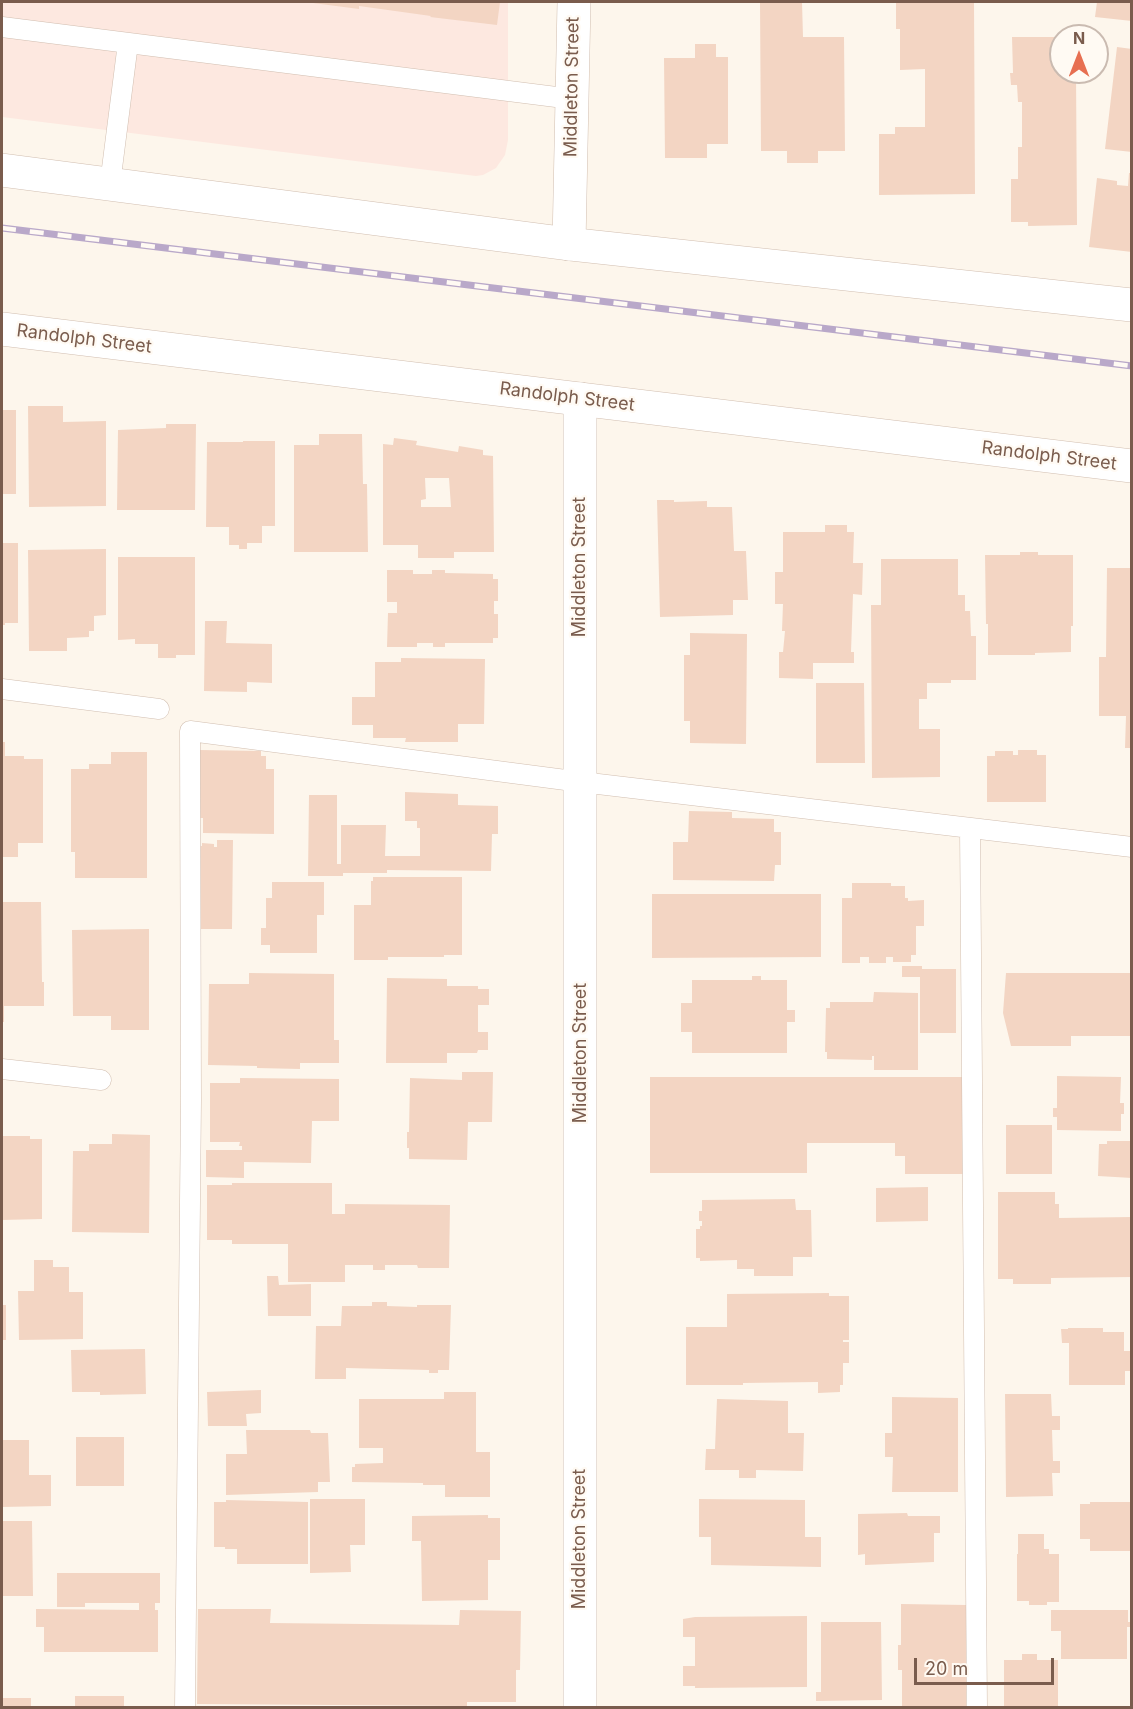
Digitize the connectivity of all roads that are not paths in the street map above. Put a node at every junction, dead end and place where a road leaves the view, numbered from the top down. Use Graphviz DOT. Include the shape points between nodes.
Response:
graph roads {
  1 [pos="574,2"];
  2 [pos="2,27"];
  3 [pos="128,43"];
  4 [pos="572,99"];
  5 [pos="2,170"];
  6 [pos="110,184"];
  7 [pos="569,244"];
  8 [pos="1131,305"];
  9 [pos="2,328"];
  10 [pos="580,399"];
  11 [pos="1131,466"];
  12 [pos="2,689"];
  13 [pos="159,709"];
  14 [pos="581,782"];
  15 [pos="970,828"];
  16 [pos="1131,846"];
  17 [pos="2,1070"];
  18 [pos="101,1080"];
  19 [pos="184,1707"];
  20 [pos="580,1707"];
  21 [pos="977,1707"];
  1 -- 4 [label="street, Middleton Street"];
  2 -- 3 [label="lane"];
  3 -- 4 [label="lane"];
  3 -- 6 [label="lane"];
  4 -- 7 [label="street, Middleton Street"];
  5 -- 6 [label="street"];
  6 -- 7 [label="street"];
  7 -- 8 [label="street"];
  9 -- 10 [label="street, Randolph Street"];
  10 -- 11 [label="street, Randolph Street"];
  10 -- 14 [label="street, Middleton Street"];
  12 -- 13 [label="lane"];
  14 -- 15 [label="lane"];
  14 -- 19 [label="lane" via="190,731 191,1100"];
  14 -- 20 [label="street, Middleton Street"];
  15 -- 16 [label="lane"];
  15 -- 21 [label="lane"];
  17 -- 18 [label="lane"];
}
